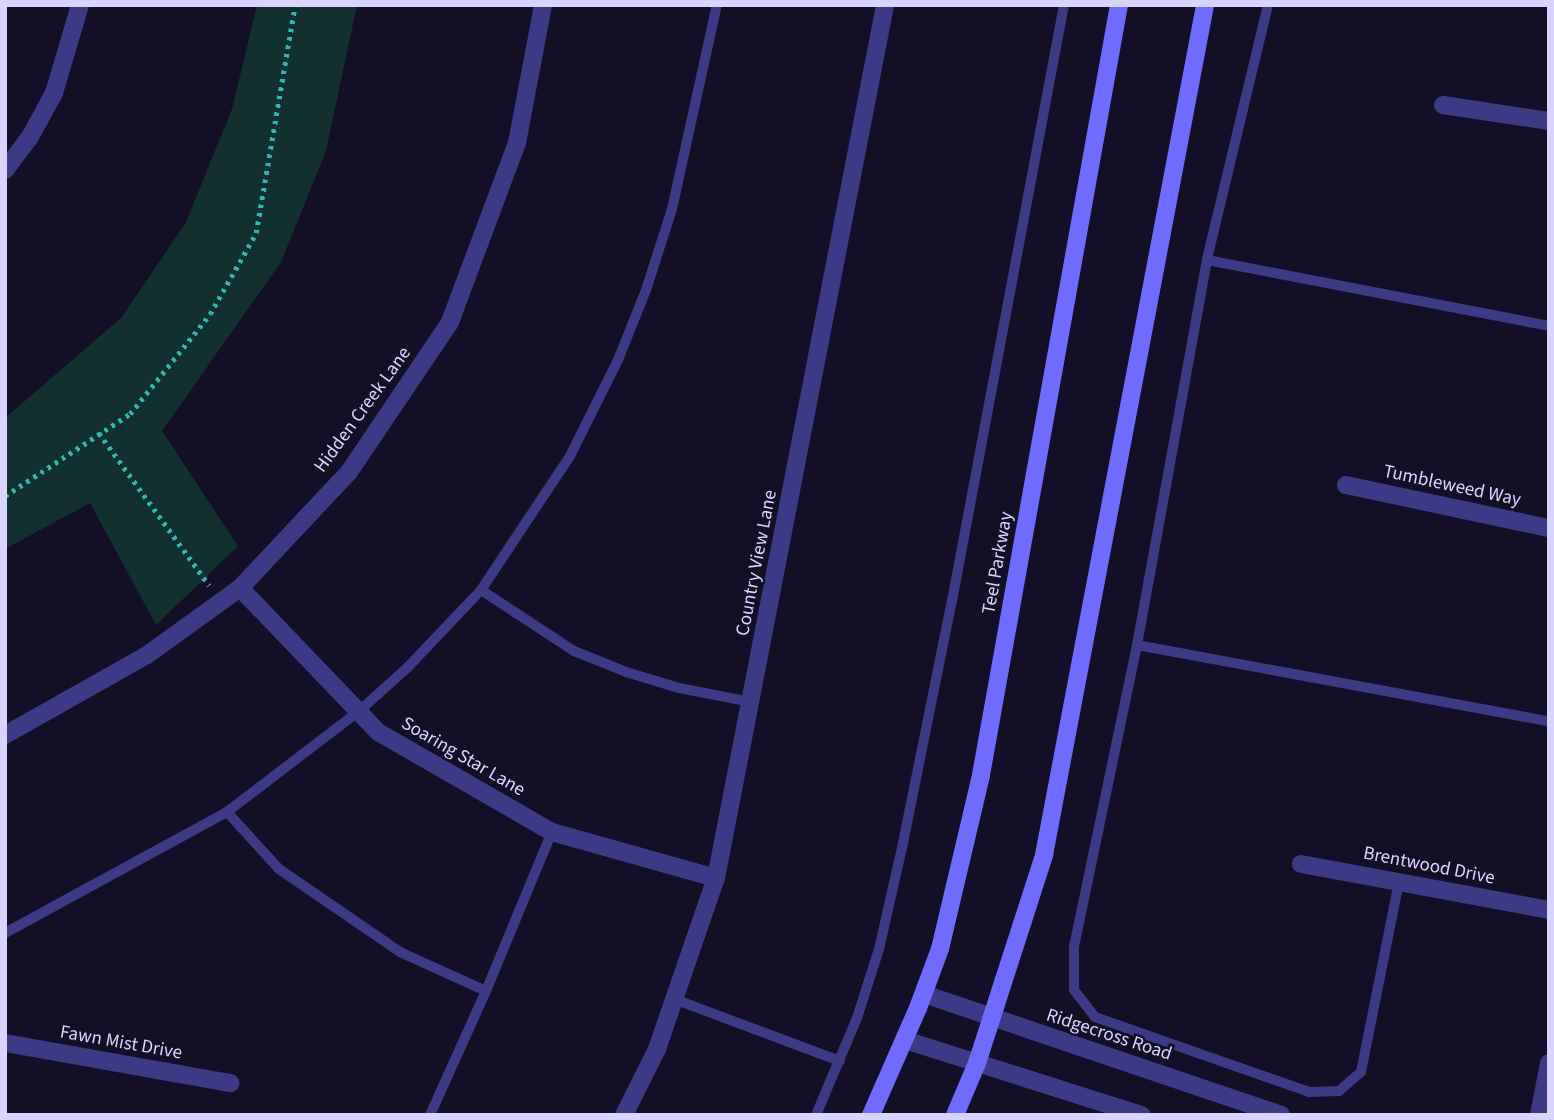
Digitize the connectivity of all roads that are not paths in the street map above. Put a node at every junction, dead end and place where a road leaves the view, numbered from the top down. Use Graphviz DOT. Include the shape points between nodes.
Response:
graph roads {
  1 [pos="79,5"];
  2 [pos="543,5"];
  3 [pos="717,5"];
  4 [pos="885,5"];
  5 [pos="1064,5"];
  6 [pos="1119,5"];
  7 [pos="1205,5"];
  8 [pos="1268,5"];
  9 [pos="1443,105"];
  10 [pos="1549,121"];
  11 [pos="5,170"];
  12 [pos="1207,260"];
  13 [pos="1549,326"];
  14 [pos="1346,485"];
  15 [pos="1549,528"];
  16 [pos="240,588"];
  17 [pos="481,590"];
  18 [pos="1137,645"];
  19 [pos="751,702"];
  20 [pos="358,712"];
  21 [pos="1549,722"];
  22 [pos="5,735"];
  23 [pos="227,812"];
  24 [pos="552,832"];
  25 [pos="1301,864"];
  26 [pos="716,878"];
  27 [pos="1399,882"];
  28 [pos="1549,910"];
  29 [pos="5,933"];
  30 [pos="486,991"];
  31 [pos="923,994"];
  32 [pos="674,999"];
  33 [pos="992,1018"];
  34 [pos="905,1040"];
  35 [pos="5,1043"];
  36 [pos="840,1061"];
  37 [pos="977,1063"];
  38 [pos="1549,1063"];
  39 [pos="230,1083"];
  40 [pos="430,1115"];
  41 [pos="624,1115"];
  42 [pos="816,1115"];
  43 [pos="871,1115"];
  44 [pos="955,1115"];
  45 [pos="1141,1115"];
  46 [pos="1281,1115"];
  47 [pos="1539,1115"];
  1 -- 11 [label="street" via="54,93"];
  2 -- 16 [label="street, Hidden Creek Lane" via="517,143 450,322 349,472"];
  3 -- 17 [label="lane" via="672,209 623,348 570,456"];
  4 -- 19 [label="street, Country View Lane"];
  5 -- 36 [label="lane" via="903,843 879,949"];
  6 -- 31 [label="main road, Teel Parkway" via="981,775 940,949"];
  7 -- 33 [label="main road" via="1044,855"];
  8 -- 12 [label="lane"];
  9 -- 10 [label="street"];
  12 -- 13 [label="lane"];
  12 -- 18 [label="lane"];
  14 -- 15 [label="street, Tumbleweed Way"];
  16 -- 20 [label="street, Soaring Star Lane"];
  16 -- 22 [label="street, Hidden Creek Lane" via="147,655"];
  17 -- 19 [label="lane" via="574,651 679,688"];
  17 -- 20 [label="lane"];
  18 -- 21 [label="lane"];
  18 -- 27 [label="lane" via="1074,946 1074,990 1095,1017 1309,1092 1339,1091 1361,1072"];
  19 -- 26 [label="street, Country View Lane"];
  20 -- 23 [label="lane"];
  20 -- 24 [label="street, Soaring Star Lane" via="378,732"];
  23 -- 29 [label="lane"];
  23 -- 30 [label="lane" via="279,869 400,952"];
  24 -- 26 [label="street, Soaring Star Lane"];
  24 -- 30 [label="lane"];
  25 -- 27 [label="street, Brentwood Drive"];
  26 -- 32 [label="street, Country View Lane"];
  27 -- 28 [label="street, Brentwood Drive"];
  30 -- 40 [label="lane"];
  31 -- 33 [label="street, Ridgecross Road"];
  31 -- 34 [label="main road, Teel Parkway"];
  32 -- 36 [label="lane"];
  32 -- 41 [label="street, Country View Lane" via="657,1049"];
  33 -- 37 [label="main road"];
  33 -- 46 [label="street, Ridgecross Road"];
  34 -- 37 [label="street"];
  34 -- 43 [label="main road, Teel Parkway"];
  35 -- 39 [label="street, Fawn Mist Drive"];
  36 -- 42 [label="lane"];
  37 -- 44 [label="main road"];
  37 -- 45 [label="street"];
  38 -- 47 [label="street"];
}
